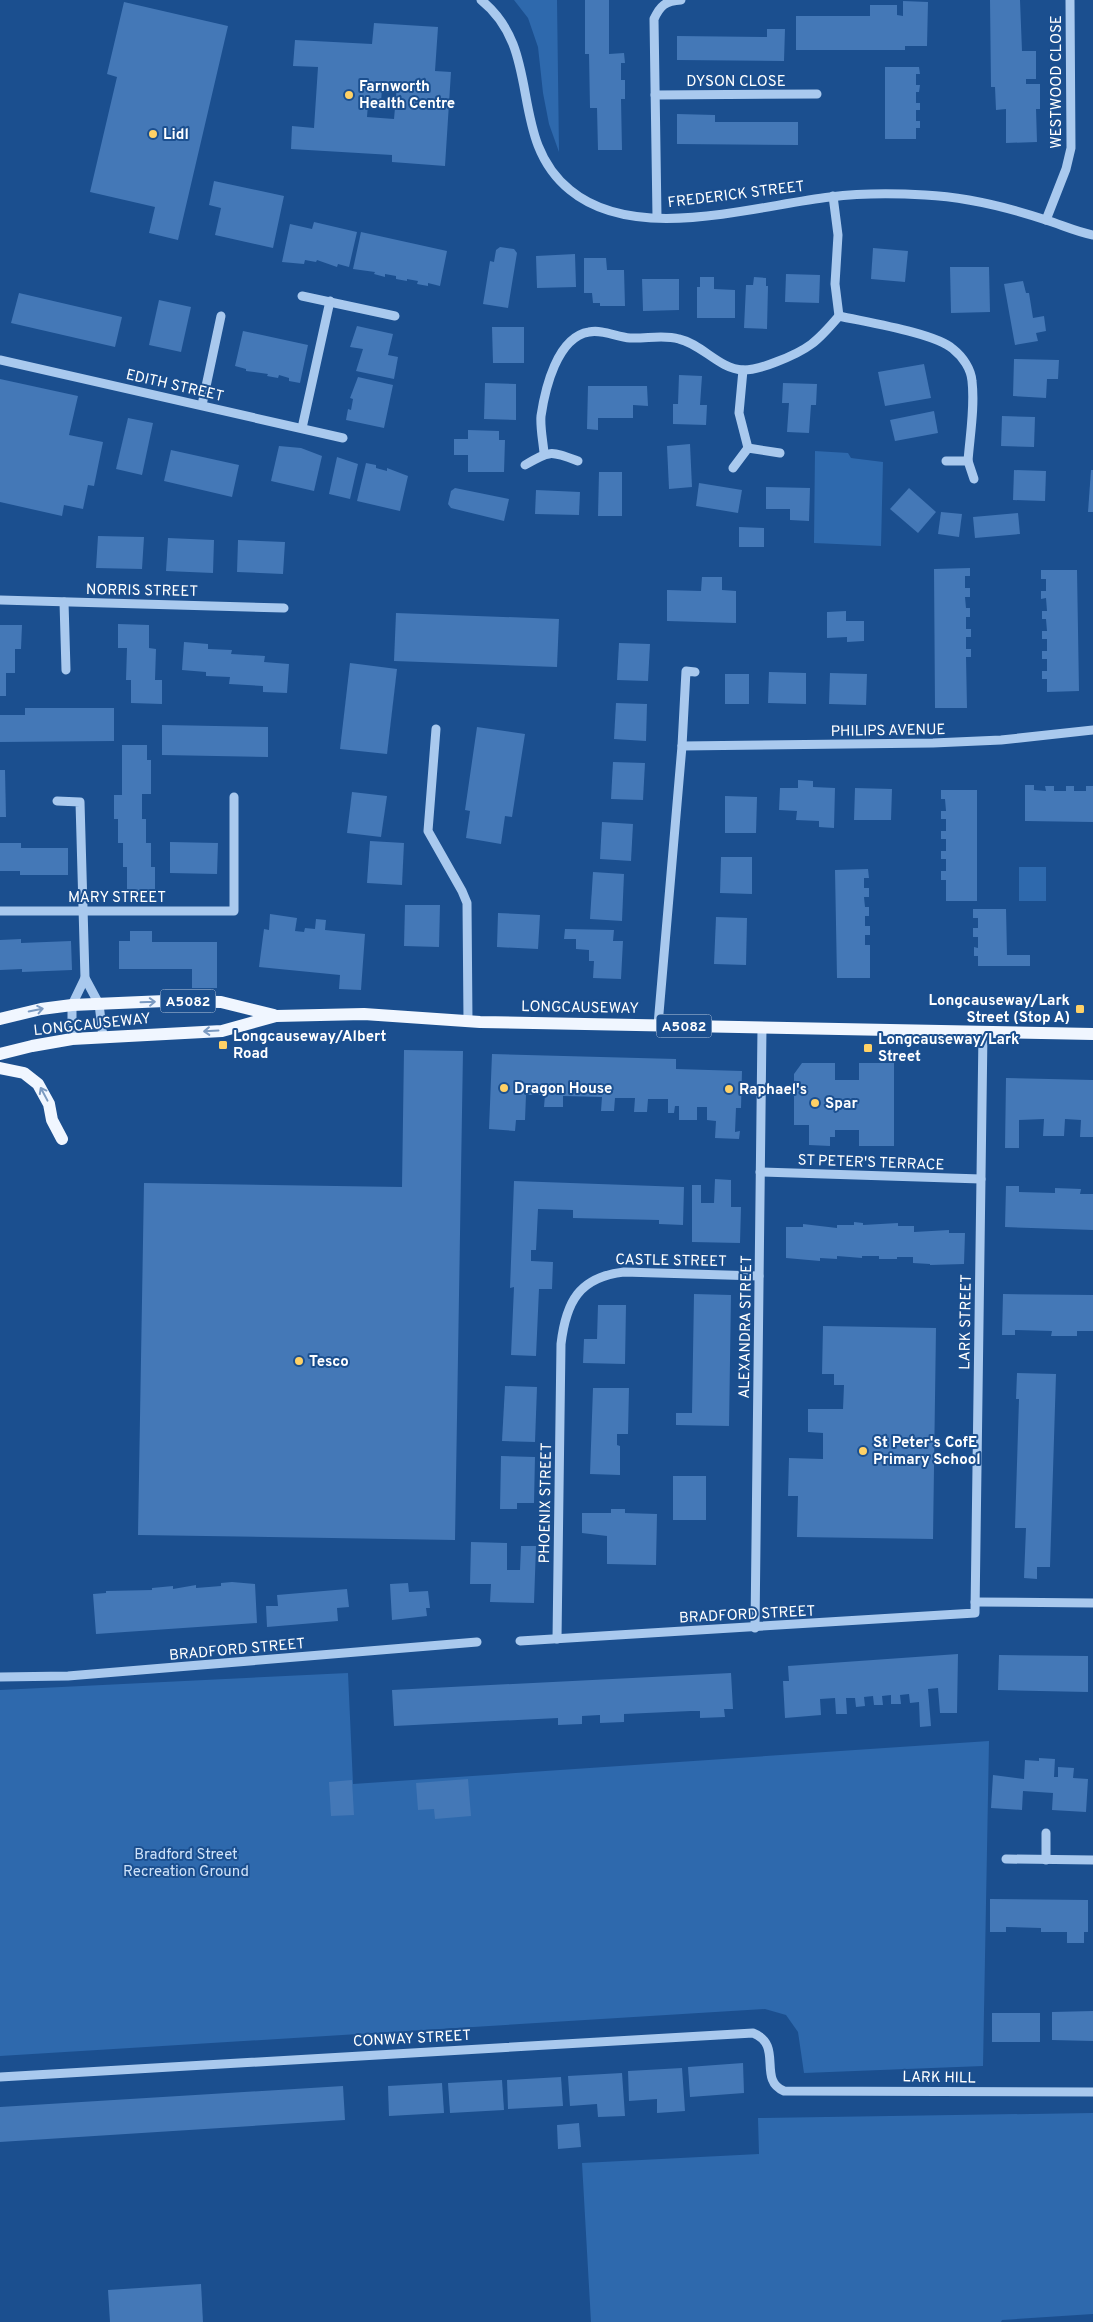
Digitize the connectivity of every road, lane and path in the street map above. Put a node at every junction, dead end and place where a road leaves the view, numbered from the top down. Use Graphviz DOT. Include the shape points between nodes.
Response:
graph roads {
  1 [pos="481,0"];
  2 [pos="681,0"];
  3 [pos="1070,0"];
  4 [pos="817,94"];
  5 [pos="655,95"];
  6 [pos="833,196"];
  7 [pos="657,218"];
  8 [pos="1046,220"];
  9 [pos="1093,235"];
  10 [pos="302,296"];
  11 [pos="330,302"];
  12 [pos="222,316"];
  13 [pos="394,316"];
  14 [pos="840,316"];
  15 [pos="0,360"];
  16 [pos="743,370"];
  17 [pos="202,405"];
  18 [pos="302,428"];
  19 [pos="343,438"];
  20 [pos="748,448"];
  21 [pos="544,453"];
  22 [pos="780,453"];
  23 [pos="946,461"];
  24 [pos="968,461"];
  25 [pos="578,462"];
  26 [pos="525,465"];
  27 [pos="732,468"];
  28 [pos="974,479"];
  29 [pos="0,600"];
  30 [pos="64,602"];
  31 [pos="284,608"];
  32 [pos="66,670"];
  33 [pos="696,672"];
  34 [pos="436,729"];
  35 [pos="1093,730"];
  36 [pos="682,746"];
  37 [pos="234,797"];
  38 [pos="57,801"];
  39 [pos="0,911"];
  40 [pos="82,911"];
  41 [pos="86,978"];
  42 [pos="99,1004"];
  43 [pos="72,1005"];
  44 [pos="276,1016"];
  45 [pos="0,1019"];
  46 [pos="468,1021"];
  47 [pos="658,1025"];
  48 [pos="762,1027"];
  49 [pos="983,1032"];
  50 [pos="1093,1034"];
  51 [pos="103,1037"];
  52 [pos="72,1039"];
  53 [pos="0,1054"];
  54 [pos="0,1068"];
  55 [pos="62,1139"];
  56 [pos="760,1172"];
  57 [pos="981,1179"];
  58 [pos="759,1276"];
  59 [pos="561,1368"];
  60 [pos="975,1602"];
  61 [pos="1093,1603"];
  62 [pos="975,1613"];
  63 [pos="755,1628"];
  64 [pos="557,1639"];
  65 [pos="520,1641"];
  66 [pos="476,1642"];
  67 [pos="0,1677"];
  68 [pos="1046,1833"];
  69 [pos="1006,1859"];
  70 [pos="1046,1860"];
  71 [pos="1093,1860"];
  72 [pos="0,2077"];
  73 [pos="784,2091"];
  74 [pos="1093,2092"];
  1 -- 7 [label="street, FREDERICK STREET" via="503,22 514,42 533,134 554,174 569,190 593,206 618,214"];
  2 -- 5 [label="street" via="671,0 660,6 654,20"];
  3 -- 8 [label="street, WESTWOOD CLOSE" via="1071,148"];
  4 -- 5 [label="street, DYSON CLOSE"];
  5 -- 7 [label="street"];
  6 -- 7 [label="street, FREDERICK STREET" via="727,213"];
  6 -- 8 [label="street, FREDERICK STREET" via="927,195 1005,207"];
  6 -- 14 [label="street" via="838,235 835,284"];
  8 -- 9 [label="street, FREDERICK STREET"];
  10 -- 11 [label="street"];
  11 -- 13 [label="street"];
  11 -- 18 [label="street"];
  12 -- 17 [label="street"];
  14 -- 16 [label="street" via="820,339 803,352 759,368"];
  14 -- 24 [label="street" via="932,338 952,348 965,361 972,379 973,396"];
  15 -- 17 [label="street, EDITH STREET"];
  16 -- 20 [label="street" via="738,413"];
  16 -- 21 [label="street" via="728,366 681,339 620,337 588,332 562,350 549,378 541,417"];
  17 -- 18 [label="street, EDITH STREET"];
  18 -- 19 [label="street, EDITH STREET"];
  20 -- 22 [label="street"];
  20 -- 27 [label="street"];
  21 -- 25 [label="street" via="557,453"];
  21 -- 26 [label="street"];
  23 -- 24 [label="street"];
  24 -- 28 [label="street"];
  29 -- 30 [label="street, NORRIS STREET"];
  30 -- 31 [label="street, NORRIS STREET"];
  30 -- 32 [label="street"];
  33 -- 36 [label="street" via="686,671"];
  34 -- 46 [label="street" via="428,831 467,903"];
  35 -- 36 [label="street, PHILIPS AVENUE" via="1001,740 933,743"];
  36 -- 47 [label="street"];
  37 -- 40 [label="street, MARY STREET" via="234,911"];
  38 -- 40 [label="street" via="80,802"];
  39 -- 40 [label="street, MARY STREET"];
  40 -- 41 [label="street"];
  41 -- 42 [label="street"];
  41 -- 43 [label="street"];
  42 -- 43 [label="main road, LONGCAUSEWAY / A5082"];
  42 -- 44 [label="main road, LONGCAUSEWAY / A5082, one-way" via="221,1002"];
  42 -- 51 [label="street"];
  45 -- 43 [label="main road, LONGCAUSEWAY / A5082, one-way" via="38,1009"];
  43 -- 52 [label="street"];
  44 -- 46 [label="main road, LONGCAUSEWAY / A5082" via="364,1014"];
  44 -- 51 [label="main road, LONGCAUSEWAY / A5082, one-way" via="222,1030"];
  46 -- 47 [label="main road, LONGCAUSEWAY / A5082"];
  47 -- 48 [label="main road, LONGCAUSEWAY / A5082"];
  48 -- 49 [label="main road, LONGCAUSEWAY / A5082"];
  48 -- 56 [label="street, ALEXANDRA STREET"];
  49 -- 50 [label="main road, LONGCAUSEWAY / A5082"];
  49 -- 57 [label="street, LARK STREET"];
  51 -- 52 [label="main road, LONGCAUSEWAY / A5082"];
  52 -- 53 [label="main road, LONGCAUSEWAY / A5082"];
  55 -- 54 [label="main road, one-way" via="38,1084 24,1073"];
  56 -- 57 [label="street, ST PETER'S TERRACE"];
  56 -- 58 [label="street, ALEXANDRA STREET"];
  57 -- 60 [label="street, LARK STREET"];
  58 -- 59 [label="street, CASTLE STREET" via="651,1272 607,1274 591,1281 578,1292 569,1308 563,1326"];
  58 -- 63 [label="street, ALEXANDRA STREET"];
  59 -- 64 [label="street, PHOENIX STREET"];
  60 -- 61 [label="street"];
  60 -- 62 [label="street, LARK STREET"];
  62 -- 63 [label="street, BRADFORD STREET"];
  63 -- 64 [label="street, BRADFORD STREET"];
  64 -- 65 [label="street, BRADFORD STREET"];
  66 -- 67 [label="street, BRADFORD STREET" via="68,1676"];
  68 -- 70 [label="street"];
  69 -- 70 [label="street"];
  70 -- 71 [label="street"];
  72 -- 73 [label="street, CONWAY STREET" via="753,2033 763,2037 768,2045 772,2082"];
  73 -- 74 [label="street, LARK HILL"];
}
